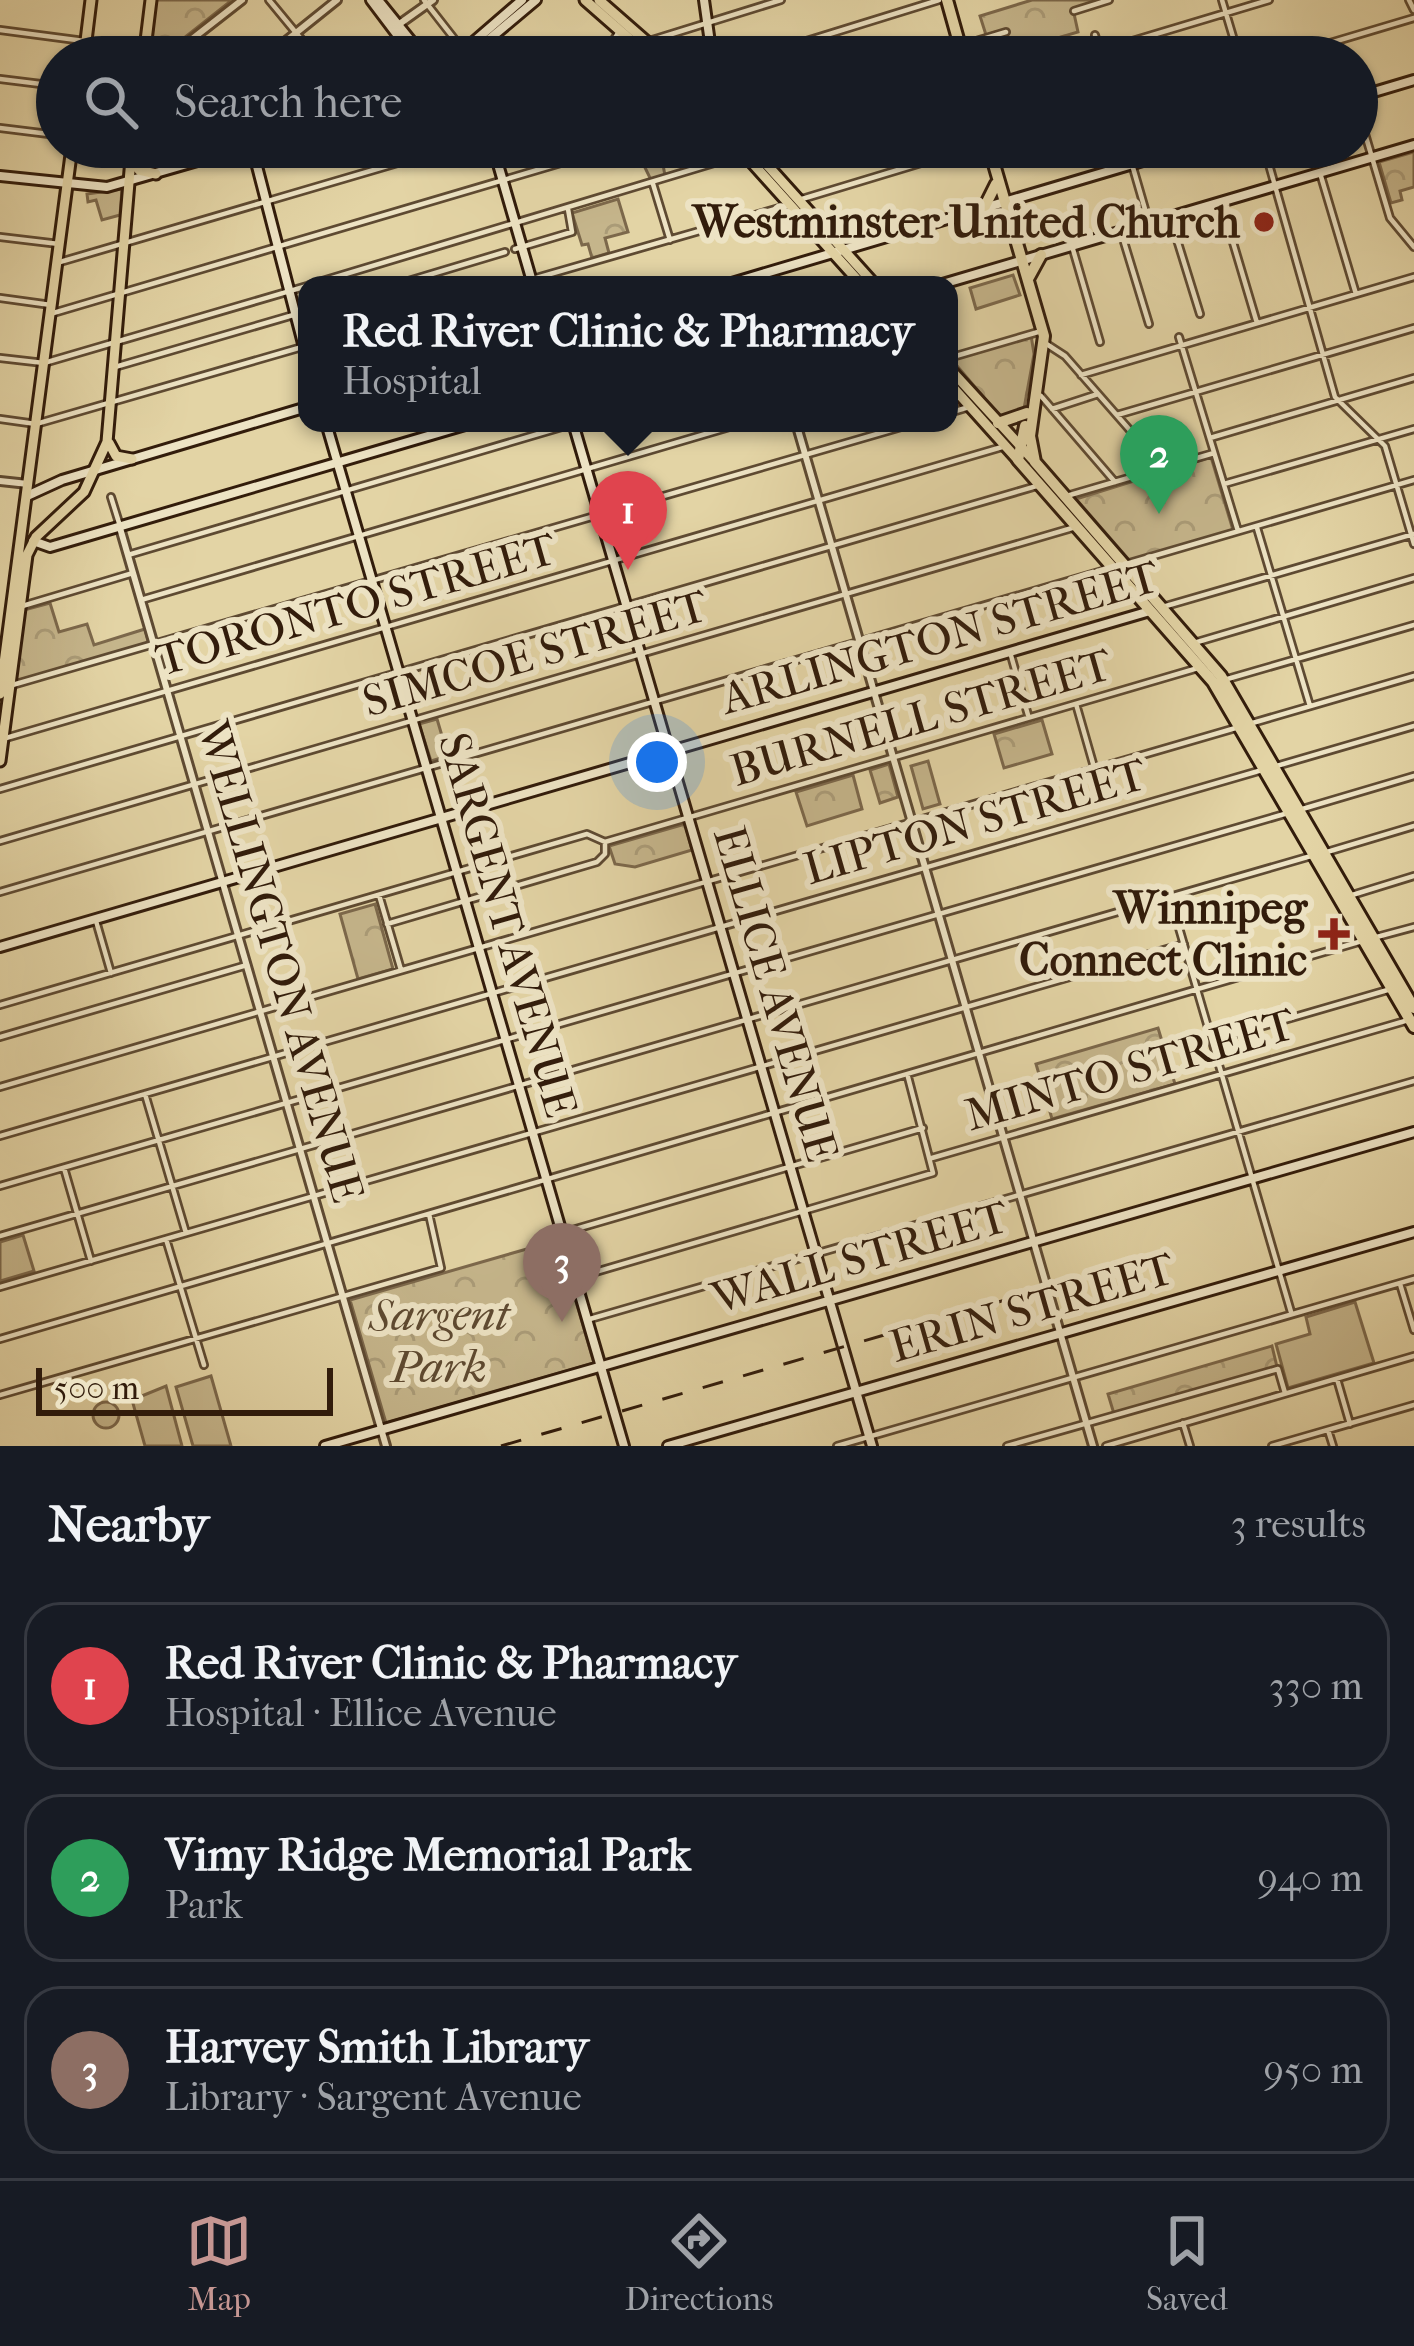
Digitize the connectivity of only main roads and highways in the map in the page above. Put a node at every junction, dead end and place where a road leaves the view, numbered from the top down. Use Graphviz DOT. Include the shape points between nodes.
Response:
graph roads {
  1 [pos="91,0"];
  2 [pos="151,0"];
  3 [pos="375,0"];
  4 [pos="522,0"];
  5 [pos="536,0"];
  6 [pos="585,0"];
  7 [pos="600,0"];
  8 [pos="704,0"];
  9 [pos="943,0"];
  10 [pos="400,27"];
  11 [pos="87,36"];
  12 [pos="147,36"];
  13 [pos="404,36"];
  14 [pos="407,36"];
  15 [pos="483,36"];
  16 [pos="488,36"];
  17 [pos="629,36"];
  18 [pos="710,36"];
  19 [pos="956,36"];
  20 [pos="1414,80"];
  21 [pos="1378,91"];
  22 [pos="1414,145"];
  23 [pos="1378,156"];
  24 [pos="70,168"];
  25 [pos="130,168"];
  26 [pos="138,168"];
  27 [pos="174,168"];
  28 [pos="255,168"];
  29 [pos="499,168"];
  30 [pos="763,168"];
  31 [pos="995,168"];
  32 [pos="1119,168"];
  33 [pos="1337,168"];
  34 [pos="156,173"];
  35 [pos="997,174"];
  36 [pos="0,176"];
  37 [pos="129,182"];
  38 [pos="68,185"];
  39 [pos="1004,202"];
  40 [pos="984,208"];
  41 [pos="838,251"];
  42 [pos="1041,255"];
  43 [pos="1021,261"];
  44 [pos="530,276"];
  45 [pos="755,276"];
  46 [pos="856,276"];
  47 [pos="865,276"];
  48 [pos="958,279"];
  49 [pos="1028,286"];
  50 [pos="298,324"];
  51 [pos="1040,331"];
  52 [pos="958,380"];
  53 [pos="958,390"];
  54 [pos="976,405"];
  55 [pos="298,410"];
  56 [pos="1027,413"];
  57 [pos="998,423"];
  58 [pos="329,432"];
  59 [pos="441,432"];
  60 [pos="576,432"];
  61 [pos="108,438"];
  62 [pos="1019,453"];
  63 [pos="132,459"];
  64 [pos="337,462"];
  65 [pos="1035,462"];
  66 [pos="97,470"];
  67 [pos="27,490"];
  68 [pos="24,516"];
  69 [pos="1082,525"];
  70 [pos="33,542"];
  71 [pos="10,603"];
  72 [pos="1156,609"];
  73 [pos="5,662"];
  74 [pos="1205,664"];
  75 [pos="4,690"];
  76 [pos="1245,725"];
  77 [pos="1,739"];
  78 [pos="670,751"];
  79 [pos="0,761"];
  80 [pos="441,818"];
  81 [pos="1320,854"];
  82 [pos="1369,940"];
  83 [pos="0,947"];
  84 [pos="1402,986"];
  85 [pos="1413,1018"];
  86 [pos="1414,1132"];
  87 [pos="1414,1232"];
  88 [pos="830,1301"];
  89 [pos="601,1367"];
  90 [pos="857,1393"];
  91 [pos="871,1441"];
  92 [pos="325,1446"];
  93 [pos="624,1446"];
  94 [pos="668,1446"];
  1 -- 11 [label="main road"];
  2 -- 12 [label="main road"];
  3 -- 10 [label="main road"];
  4 -- 15 [label="main road"];
  5 -- 16 [label="main road"];
  6 -- 17 [label="main road"];
  7 -- 17 [label="main road"];
  8 -- 18 [label="main road"];
  9 -- 19 [label="highway"];
  10 -- 13 [label="main road"];
  10 -- 14 [label="main road"];
  20 -- 21 [label="main road"];
  22 -- 23 [label="main road"];
  24 -- 38 [label="main road"];
  25 -- 37 [label="main road"];
  26 -- 34 [label="main road"];
  27 -- 34 [label="main road"];
  28 -- 50 [label="main road"];
  29 -- 44 [label="main road"];
  30 -- 41 [label="main road"];
  31 -- 35 [label="highway"];
  32 -- 39 [label="main road"];
  33 -- 42 [label="main road"];
  34 -- 37 [label="main road"];
  35 -- 39 [label="highway"];
  35 -- 40 [label="highway"];
  36 -- 38 [label="main road"];
  37 -- 38 [label="main road"];
  37 -- 61 [label="main road"];
  38 -- 67 [label="main road"];
  39 -- 40 [label="main road"];
  39 -- 43 [label="highway"];
  40 -- 41 [label="main road"];
  41 -- 45 [label="main road"];
  41 -- 46 [label="main road"];
  41 -- 47 [label="main road"];
  42 -- 43 [label="main road"];
  42 -- 49 [label="highway"];
  43 -- 48 [label="main road"];
  43 -- 49 [label="highway"];
  49 -- 51 [label="highway"];
  51 -- 56 [label="highway"];
  51 -- 65 [label="highway"];
  52 -- 54 [label="main road"];
  53 -- 54 [label="main road"];
  54 -- 57 [label="main road"];
  54 -- 62 [label="main road"];
  55 -- 63 [label="main road"];
  56 -- 57 [label="highway"];
  56 -- 62 [label="highway"];
  57 -- 62 [label="main road"];
  58 -- 64 [label="main road, SARGENT AVENUE"];
  59 -- 64 [label="main road"];
  60 -- 78 [label="main road, ELLICE AVENUE"];
  61 -- 63 [label="main road" via="115,454"];
  61 -- 66 [label="main road"];
  62 -- 65 [label="main road"];
  62 -- 69 [label="highway"];
  63 -- 66 [label="main road"];
  64 -- 70 [label="main road" via="48,547"];
  64 -- 80 [label="main road, SARGENT AVENUE"];
  65 -- 69 [label="highway"];
  66 -- 67 [label="main road"];
  66 -- 70 [label="main road"];
  67 -- 68 [label="main road"];
  68 -- 70 [label="main road"];
  68 -- 71 [label="main road"];
  69 -- 72 [label="highway"];
  70 -- 71 [label="main road"];
  71 -- 73 [label="main road"];
  72 -- 74 [label="highway"];
  72 -- 74 [label="highway"];
  72 -- 78 [label="main road, ARLINGTON STREET"];
  73 -- 75 [label="main road"];
  74 -- 76 [label="highway"];
  74 -- 76 [label="highway" via="1224,680"];
  75 -- 77 [label="main road"];
  76 -- 81 [label="highway"];
  77 -- 79 [label="main road"];
  78 -- 80 [label="main road, ARLINGTON STREET"];
  78 -- 88 [label="main road, ELLICE AVENUE"];
  80 -- 83 [label="main road, ARLINGTON STREET"];
  80 -- 89 [label="main road, SARGENT AVENUE"];
  81 -- 82 [label="highway"];
  81 -- 82 [label="highway"];
  82 -- 84 [label="highway"];
  84 -- 85 [label="highway"];
  86 -- 88 [label="main road, WALL STREET"];
  87 -- 90 [label="main road, ERIN STREET"];
  88 -- 89 [label="main road, WALL STREET"];
  88 -- 90 [label="main road, ELLICE AVENUE"];
  89 -- 92 [label="main road, WALL STREET"];
  89 -- 93 [label="main road, SARGENT AVENUE"];
  90 -- 91 [label="main road, ELLICE AVENUE"];
  90 -- 94 [label="main road, ERIN STREET"];
}
